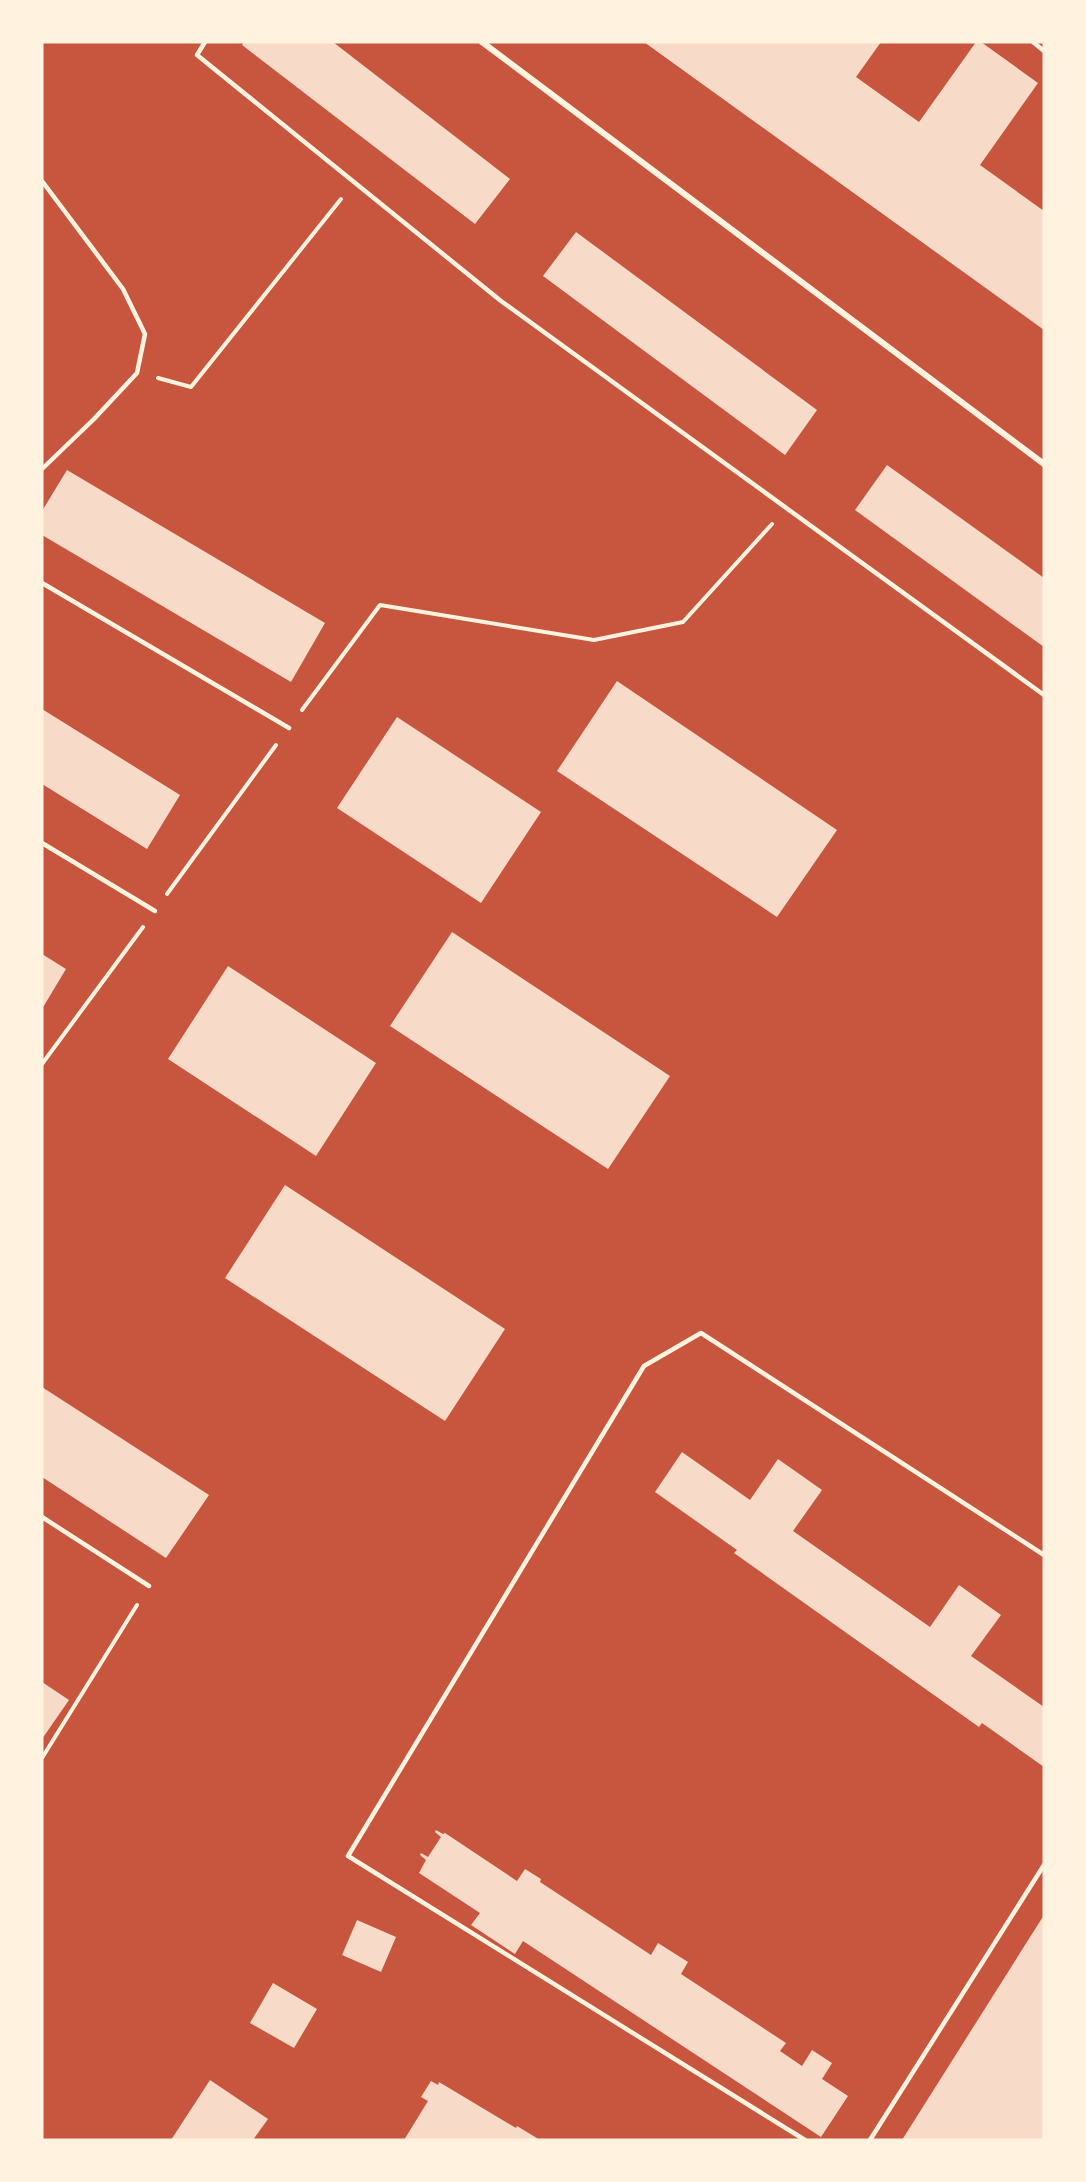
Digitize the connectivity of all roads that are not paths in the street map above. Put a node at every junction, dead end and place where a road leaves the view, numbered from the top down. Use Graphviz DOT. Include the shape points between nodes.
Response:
graph roads {
  1 [pos="205,42"];
  2 [pos="482,42"];
  3 [pos="1033,42"];
  4 [pos="1044,51"];
  5 [pos="42,181"];
  6 [pos="1043,461"];
  7 [pos="42,469"];
  8 [pos="42,583"];
  9 [pos="1044,694"];
  10 [pos="289,728"];
  11 [pos="42,843"];
  12 [pos="155,910"];
  13 [pos="42,1517"];
  14 [pos="1044,1556"];
  15 [pos="149,1587"];
  16 [pos="1044,1865"];
  17 [pos="805,2140"];
  18 [pos="870,2140"];
  1 -- 9 [label="lane" via="197,55 501,301"];
  2 -- 6 [label="street"];
  3 -- 4 [label="lane"];
  5 -- 7 [label="lane" via="123,289 145,334 137,373"];
  8 -- 10 [label="lane"];
  11 -- 12 [label="lane"];
  13 -- 15 [label="lane"];
  14 -- 17 [label="lane" via="701,1334 644,1366 348,1856"];
  16 -- 18 [label="lane"];
}
